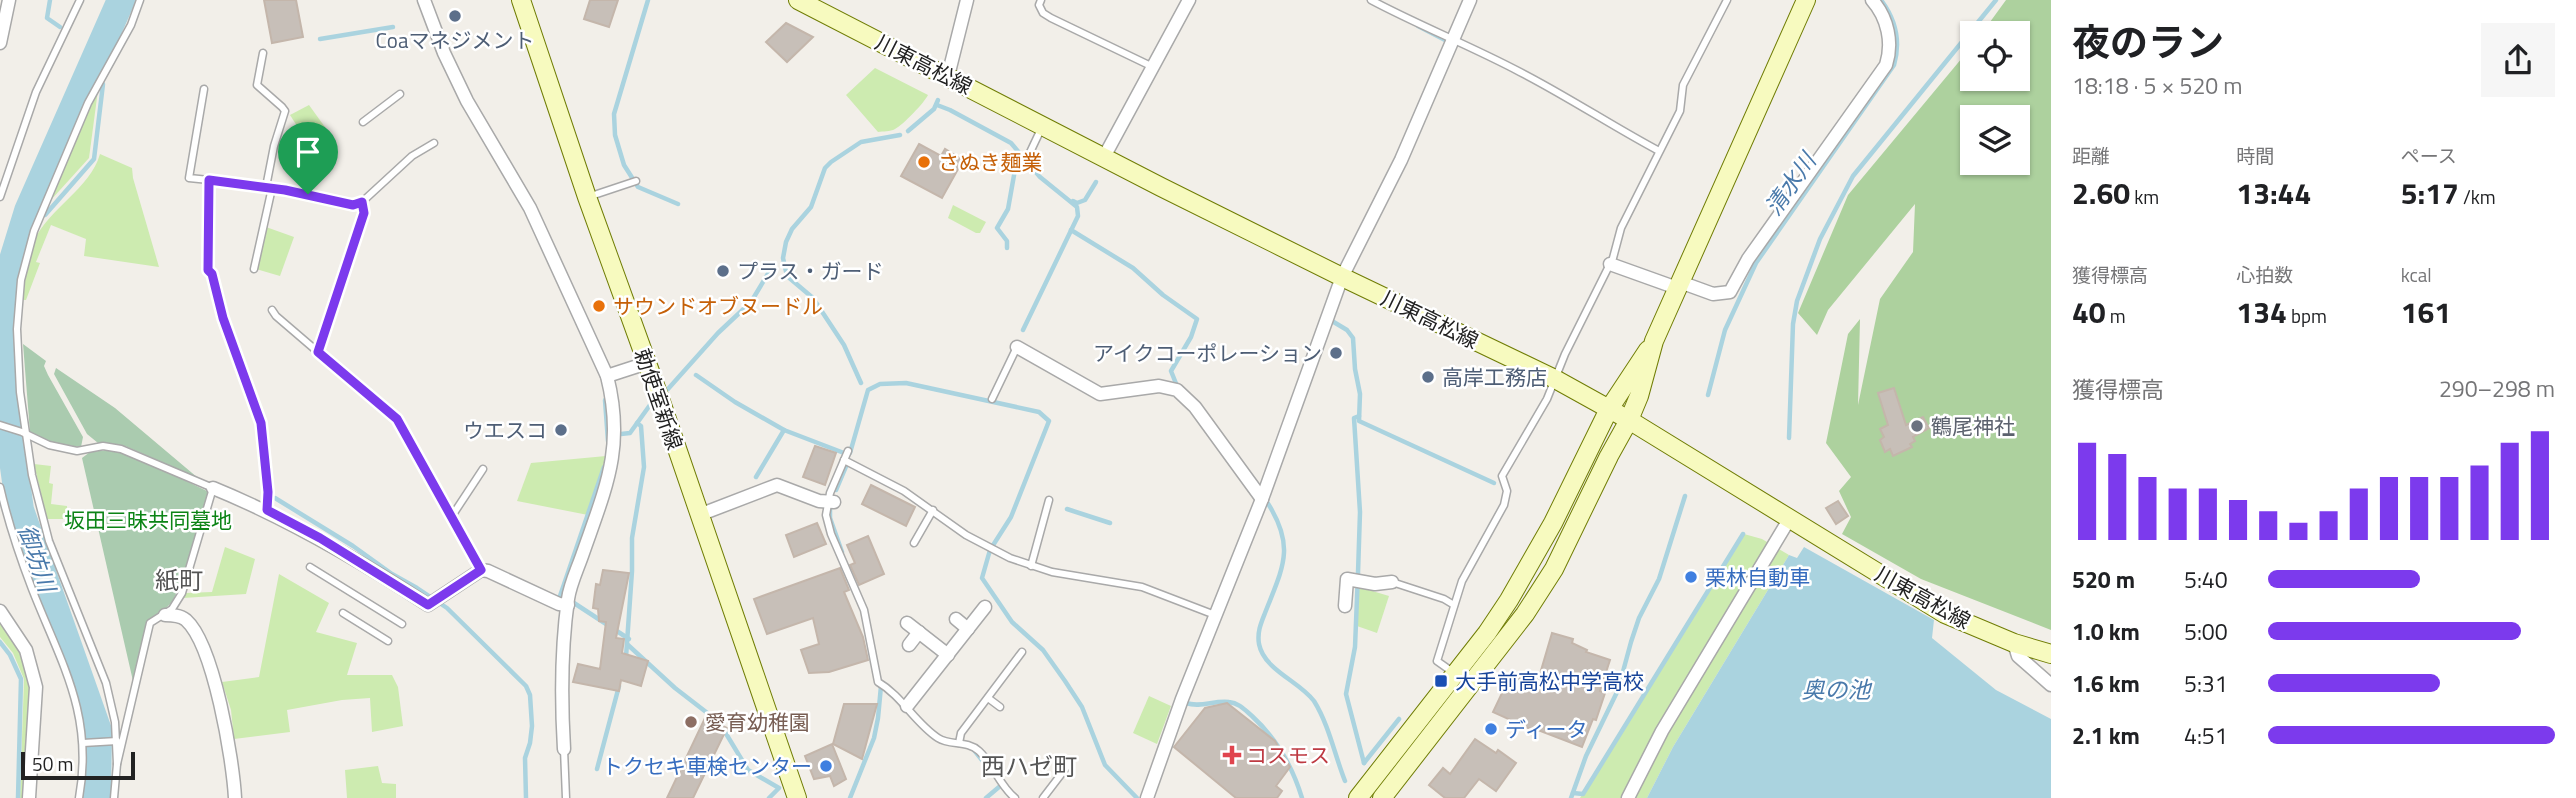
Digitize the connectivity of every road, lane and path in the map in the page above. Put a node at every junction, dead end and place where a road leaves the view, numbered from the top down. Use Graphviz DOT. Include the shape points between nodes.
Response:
graph roads {
  1 [pos="9,0"];
  2 [pos="80,0"];
  3 [pos="140,0"];
  4 [pos="424,0"];
  5 [pos="521,0"];
  6 [pos="967,0"];
  7 [pos="1041,0"];
  8 [pos="1189,0"];
  9 [pos="1371,0"];
  10 [pos="1470,0"];
  11 [pos="1727,0"];
  12 [pos="1806,0"];
  13 [pos="1872,0"];
  14 [pos="801,1"];
  15 [pos="1453,40"];
  16 [pos="0,43"];
  17 [pos="263,53"];
  18 [pos="1153,67"];
  19 [pos="948,76"];
  20 [pos="204,89"];
  21 [pos="400,94"];
  22 [pos="363,122"];
  23 [pos="1043,126"];
  24 [pos="434,143"];
  25 [pos="1659,151"];
  26 [pos="1104,157"];
  27 [pos="1025,163"];
  28 [pos="209,180"];
  29 [pos="636,181"];
  30 [pos="269,187"];
  31 [pos="0,197"];
  32 [pos="587,197"];
  33 [pos="362,202"];
  34 [pos="1610,264"];
  35 [pos="254,269"];
  36 [pos="1342,277"];
  37 [pos="1679,285"];
  38 [pos="272,310"];
  39 [pos="1654,341"];
  40 [pos="1017,347"];
  41 [pos="318,352"];
  42 [pos="647,363"];
  43 [pos="607,376"];
  44 [pos="1555,379"];
  45 [pos="992,398"];
  46 [pos="1609,409"];
  47 [pos="1629,420"];
  48 [pos="0,425"];
  49 [pos="24,433"];
  50 [pos="848,451"];
  51 [pos="844,460"];
  52 [pos="483,469"];
  53 [pos="0,487"];
  54 [pos="214,488"];
  55 [pos="1262,499"];
  56 [pos="1049,500"];
  57 [pos="831,502"];
  58 [pos="267,510"];
  59 [pos="933,510"];
  60 [pos="699,515"];
  61 [pos="452,516"];
  62 [pos="1790,519"];
  63 [pos="914,543"];
  64 [pos="1031,566"];
  65 [pos="310,567"];
  66 [pos="481,570"];
  67 [pos="1392,582"];
  68 [pos="568,605"];
  69 [pos="1454,605"];
  70 [pos="1345,606"];
  71 [pos="985,607"];
  72 [pos="0,611"];
  73 [pos="343,613"];
  74 [pos="165,615"];
  75 [pos="1215,615"];
  76 [pos="956,619"];
  77 [pos="906,623"];
  78 [pos="402,624"];
  79 [pos="968,629"];
  80 [pos="919,632"];
  81 [pos="388,641"];
  82 [pos="2014,643"];
  83 [pos="909,645"];
  84 [pos="1023,652"];
  85 [pos="2051,654"];
  86 [pos="948,655"];
  87 [pos="1456,674"];
  88 [pos="2051,685"];
  89 [pos="988,698"];
  90 [pos="907,706"];
  91 [pos="1000,707"];
  92 [pos="117,741"];
  93 [pos="83,743"];
  94 [pos="959,743"];
  95 [pos="564,749"];
  96 [pos="117,764"];
  97 [pos="1069,764"];
  98 [pos="29,798"];
  99 [pos="79,798"];
  100 [pos="114,798"];
  101 [pos="235,798"];
  102 [pos="566,798"];
  103 [pos="797,798"];
  104 [pos="1015,798"];
  105 [pos="1043,798"];
  106 [pos="1147,798"];
  107 [pos="1358,798"];
  108 [pos="1382,798"];
  109 [pos="1628,798"];
  1 -- 16 [label="street"];
  2 -- 31 [label="lane" via="36,92"];
  3 -- 49 [label="lane" via="88,103 30,242 17,329"];
  4 -- 43 [label="street" via="467,101 530,208"];
  5 -- 32 [label="main road, 勅使室新線"];
  6 -- 19 [label="street"];
  7 -- 18 [label="lane" via="1043,13 1051,18"];
  8 -- 18 [label="street"];
  9 -- 15 [label="lane"];
  10 -- 15 [label="street"];
  11 -- 25 [label="lane" via="1683,85 1680,111"];
  12 -- 37 [label="main road"];
  13 -- 37 [label="street" via="1888,31 1891,51 1886,65 1748,258 1730,292 1713,294"];
  14 -- 19 [label="main road, 川東高松線"];
  15 -- 25 [label="lane" via="1520,71"];
  15 -- 36 [label="street" via="1402,160"];
  17 -- 30 [label="lane" via="257,85 285,111 274,146"];
  18 -- 26 [label="street"];
  19 -- 23 [label="main road, 川東高松線"];
  20 -- 28 [label="lane" via="188,178"];
  21 -- 22 [label="lane"];
  23 -- 26 [label="main road, 川東高松線"];
  23 -- 27 [label="lane"];
  24 -- 33 [label="lane" via="412,156"];
  25 -- 34 [label="lane" via="1621,228"];
  26 -- 36 [label="main road, 川東高松線"];
  28 -- 30 [label="lane"];
  28 -- 58 [label="lane" via="208,270 261,423"];
  29 -- 32 [label="lane"];
  30 -- 33 [label="lane" via="353,205"];
  30 -- 35 [label="lane"];
  32 -- 42 [label="main road, 勅使室新線"];
  33 -- 41 [label="lane" via="364,213"];
  34 -- 37 [label="street"];
  34 -- 44 [label="lane"];
  36 -- 44 [label="main road, 川東高松線"];
  36 -- 55 [label="street"];
  37 -- 39 [label="main road"];
  38 -- 41 [label="lane"];
  39 -- 46 [label="main road"];
  39 -- 47 [label="main road"];
  40 -- 45 [label="lane"];
  40 -- 55 [label="street" via="1100,394 1159,386 1177,390 1195,407"];
  41 -- 61 [label="lane" via="397,419"];
  42 -- 43 [label="street"];
  42 -- 60 [label="main road, 勅使室新線"];
  43 -- 68 [label="street" via="614,455"];
  44 -- 46 [label="main road, 川東高松線"];
  44 -- 69 [label="lane" via="1502,476 1507,491 1504,505 1462,581"];
  46 -- 47 [label="main road, 川東高松線"];
  46 -- 87 [label="main road" via="1509,600"];
  47 -- 62 [label="main road, 川東高松線"];
  47 -- 108 [label="main road" via="1534,602"];
  48 -- 49 [label="lane"];
  49 -- 54 [label="lane" via="77,452 103,446 121,449"];
  49 -- 92 [label="lane" via="50,541 106,683"];
  50 -- 51 [label="lane"];
  51 -- 57 [label="lane"];
  51 -- 59 [label="lane"];
  52 -- 61 [label="lane"];
  53 -- 93 [label="lane" via="21,559 71,682"];
  54 -- 58 [label="street"];
  54 -- 74 [label="lane" via="186,583"];
  55 -- 75 [label="street"];
  56 -- 64 [label="lane"];
  57 -- 60 [label="street" via="777,485"];
  57 -- 90 [label="lane" via="826,515 864,610 878,682"];
  58 -- 66 [label="street" via="433,602"];
  59 -- 63 [label="lane"];
  59 -- 64 [label="lane" via="966,535"];
  60 -- 103 [label="main road, 勅使室新線"];
  61 -- 66 [label="lane"];
  62 -- 82 [label="main road, 川東高松線" via="1945,614"];
  62 -- 109 [label="street" via="1662,731"];
  64 -- 75 [label="lane" via="1142,587"];
  65 -- 78 [label="lane"];
  66 -- 68 [label="street"];
  67 -- 69 [label="lane"];
  67 -- 70 [label="street" via="1346,579"];
  68 -- 95 [label="street" via="561,689"];
  69 -- 87 [label="lane" via="1437,661"];
  71 -- 79 [label="street"];
  72 -- 98 [label="street" via="26,650 36,687"];
  73 -- 81 [label="lane"];
  74 -- 96 [label="lane" via="150,623"];
  74 -- 101 [label="street" via="185,620 198,635 223,712"];
  75 -- 106 [label="street"];
  76 -- 79 [label="street"];
  77 -- 80 [label="street"];
  79 -- 86 [label="street"];
  80 -- 83 [label="street"];
  80 -- 86 [label="street"];
  82 -- 85 [label="main road, 川東高松線"];
  82 -- 88 [label="street" via="2018,656"];
  84 -- 89 [label="lane"];
  86 -- 90 [label="street"];
  87 -- 107 [label="main road"];
  89 -- 91 [label="lane"];
  89 -- 94 [label="lane" via="961,733"];
  90 -- 94 [label="lane" via="938,738"];
  92 -- 93 [label="lane"];
  92 -- 96 [label="lane"];
  93 -- 99 [label="lane"];
  94 -- 104 [label="lane" via="978,750"];
  95 -- 102 [label="lane"];
  96 -- 100 [label="lane"];
  97 -- 105 [label="lane"];
}
